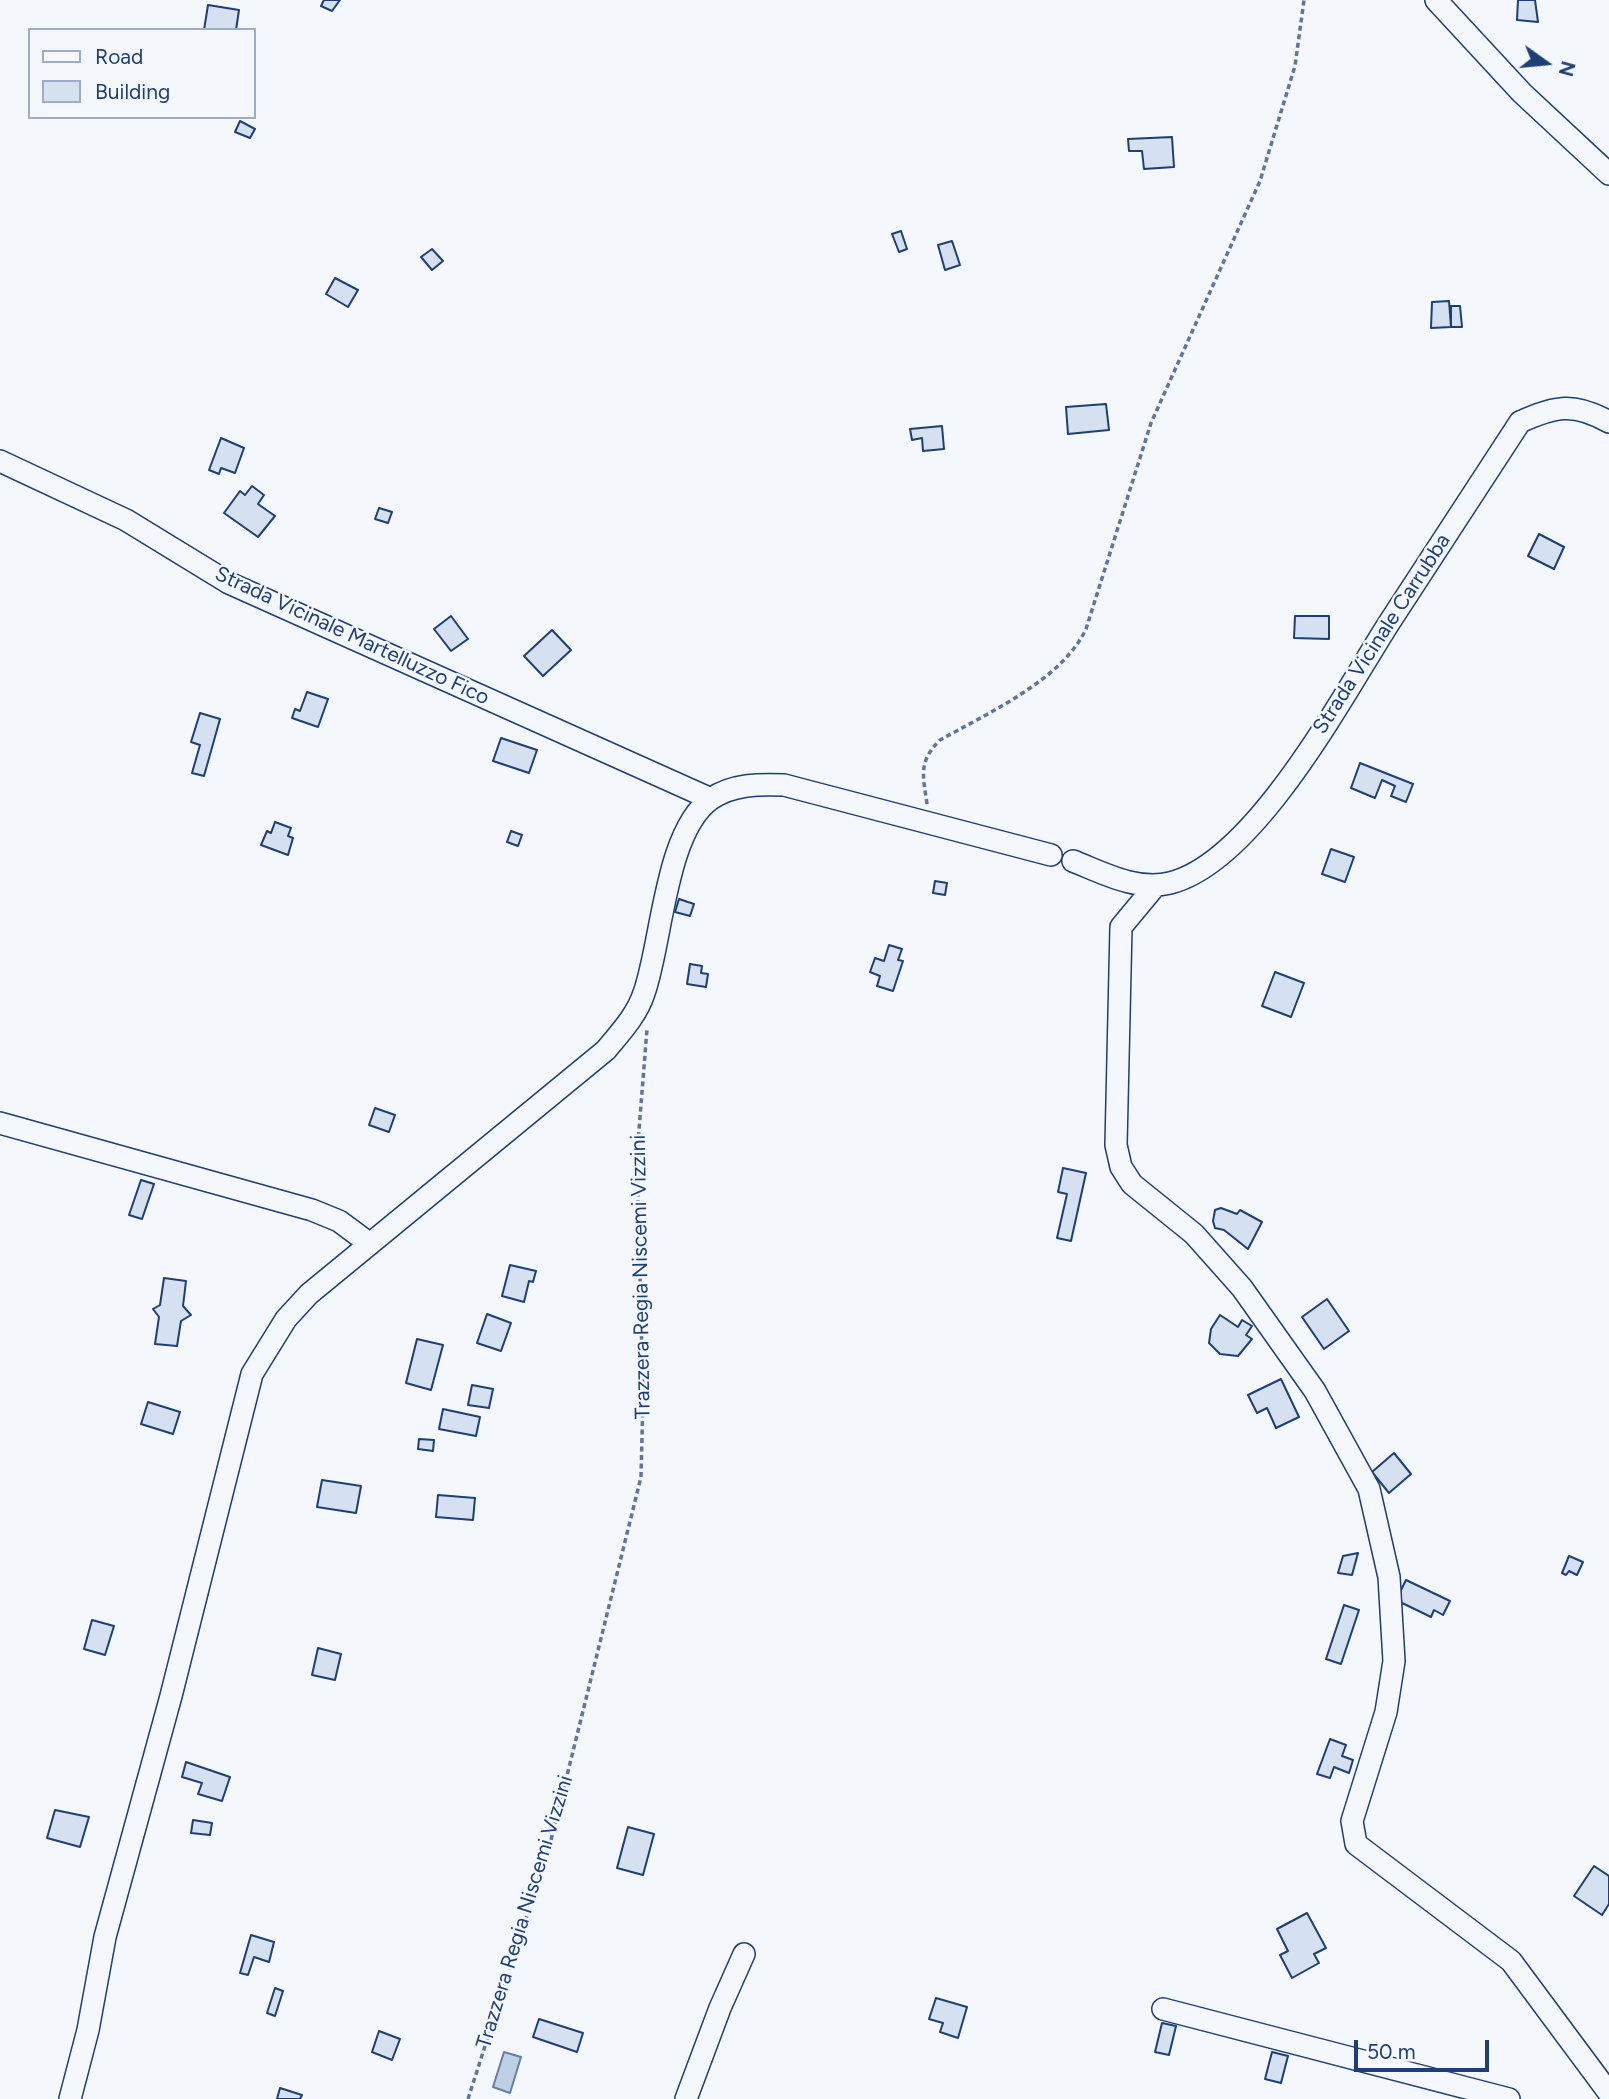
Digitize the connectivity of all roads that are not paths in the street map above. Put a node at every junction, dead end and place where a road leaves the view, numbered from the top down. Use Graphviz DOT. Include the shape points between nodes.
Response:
graph roads {
  1 [pos="1436,0"];
  2 [pos="1609,173"];
  3 [pos="1609,422"];
  4 [pos="0,461"];
  5 [pos="711,799"];
  6 [pos="1051,855"];
  7 [pos="1073,861"];
  8 [pos="1155,886"];
  9 [pos="0,1123"];
  10 [pos="370,1244"];
  11 [pos="744,1954"];
  12 [pos="1163,2009"];
  13 [pos="1609,2093"];
  14 [pos="70,2099"];
  15 [pos="686,2099"];
  16 [pos="1509,2099"];
  1 -- 2 [label="street" via="1522,93"];
  3 -- 8 [label="street, Strada Vicinale Carrubba" via="1591,411 1552,408 1520,422 1282,789 1200,871"];
  4 -- 5 [label="street, Strada Vicinale Martelluzzo Fico" via="126,520 229,583"];
  5 -- 6 [label="street" via="748,785 784,785"];
  5 -- 10 [label="street" via="697,813 679,849 643,997 629,1023 606,1050"];
  7 -- 8 [label="street" via="1122,880"];
  8 -- 13 [label="street" via="1121,927 1116,1145 1121,1167 1132,1184 1194,1234 1242,1288 1315,1391 1369,1489 1388,1577 1394,1661 1386,1712 1352,1821 1356,1844 1511,1961"];
  9 -- 10 [label="street" via="312,1210 339,1221"];
  10 -- 14 [label="street" via="286,1319 252,1374 105,1937"];
  11 -- 15 [label="street"];
  12 -- 16 [label="street"];
}
